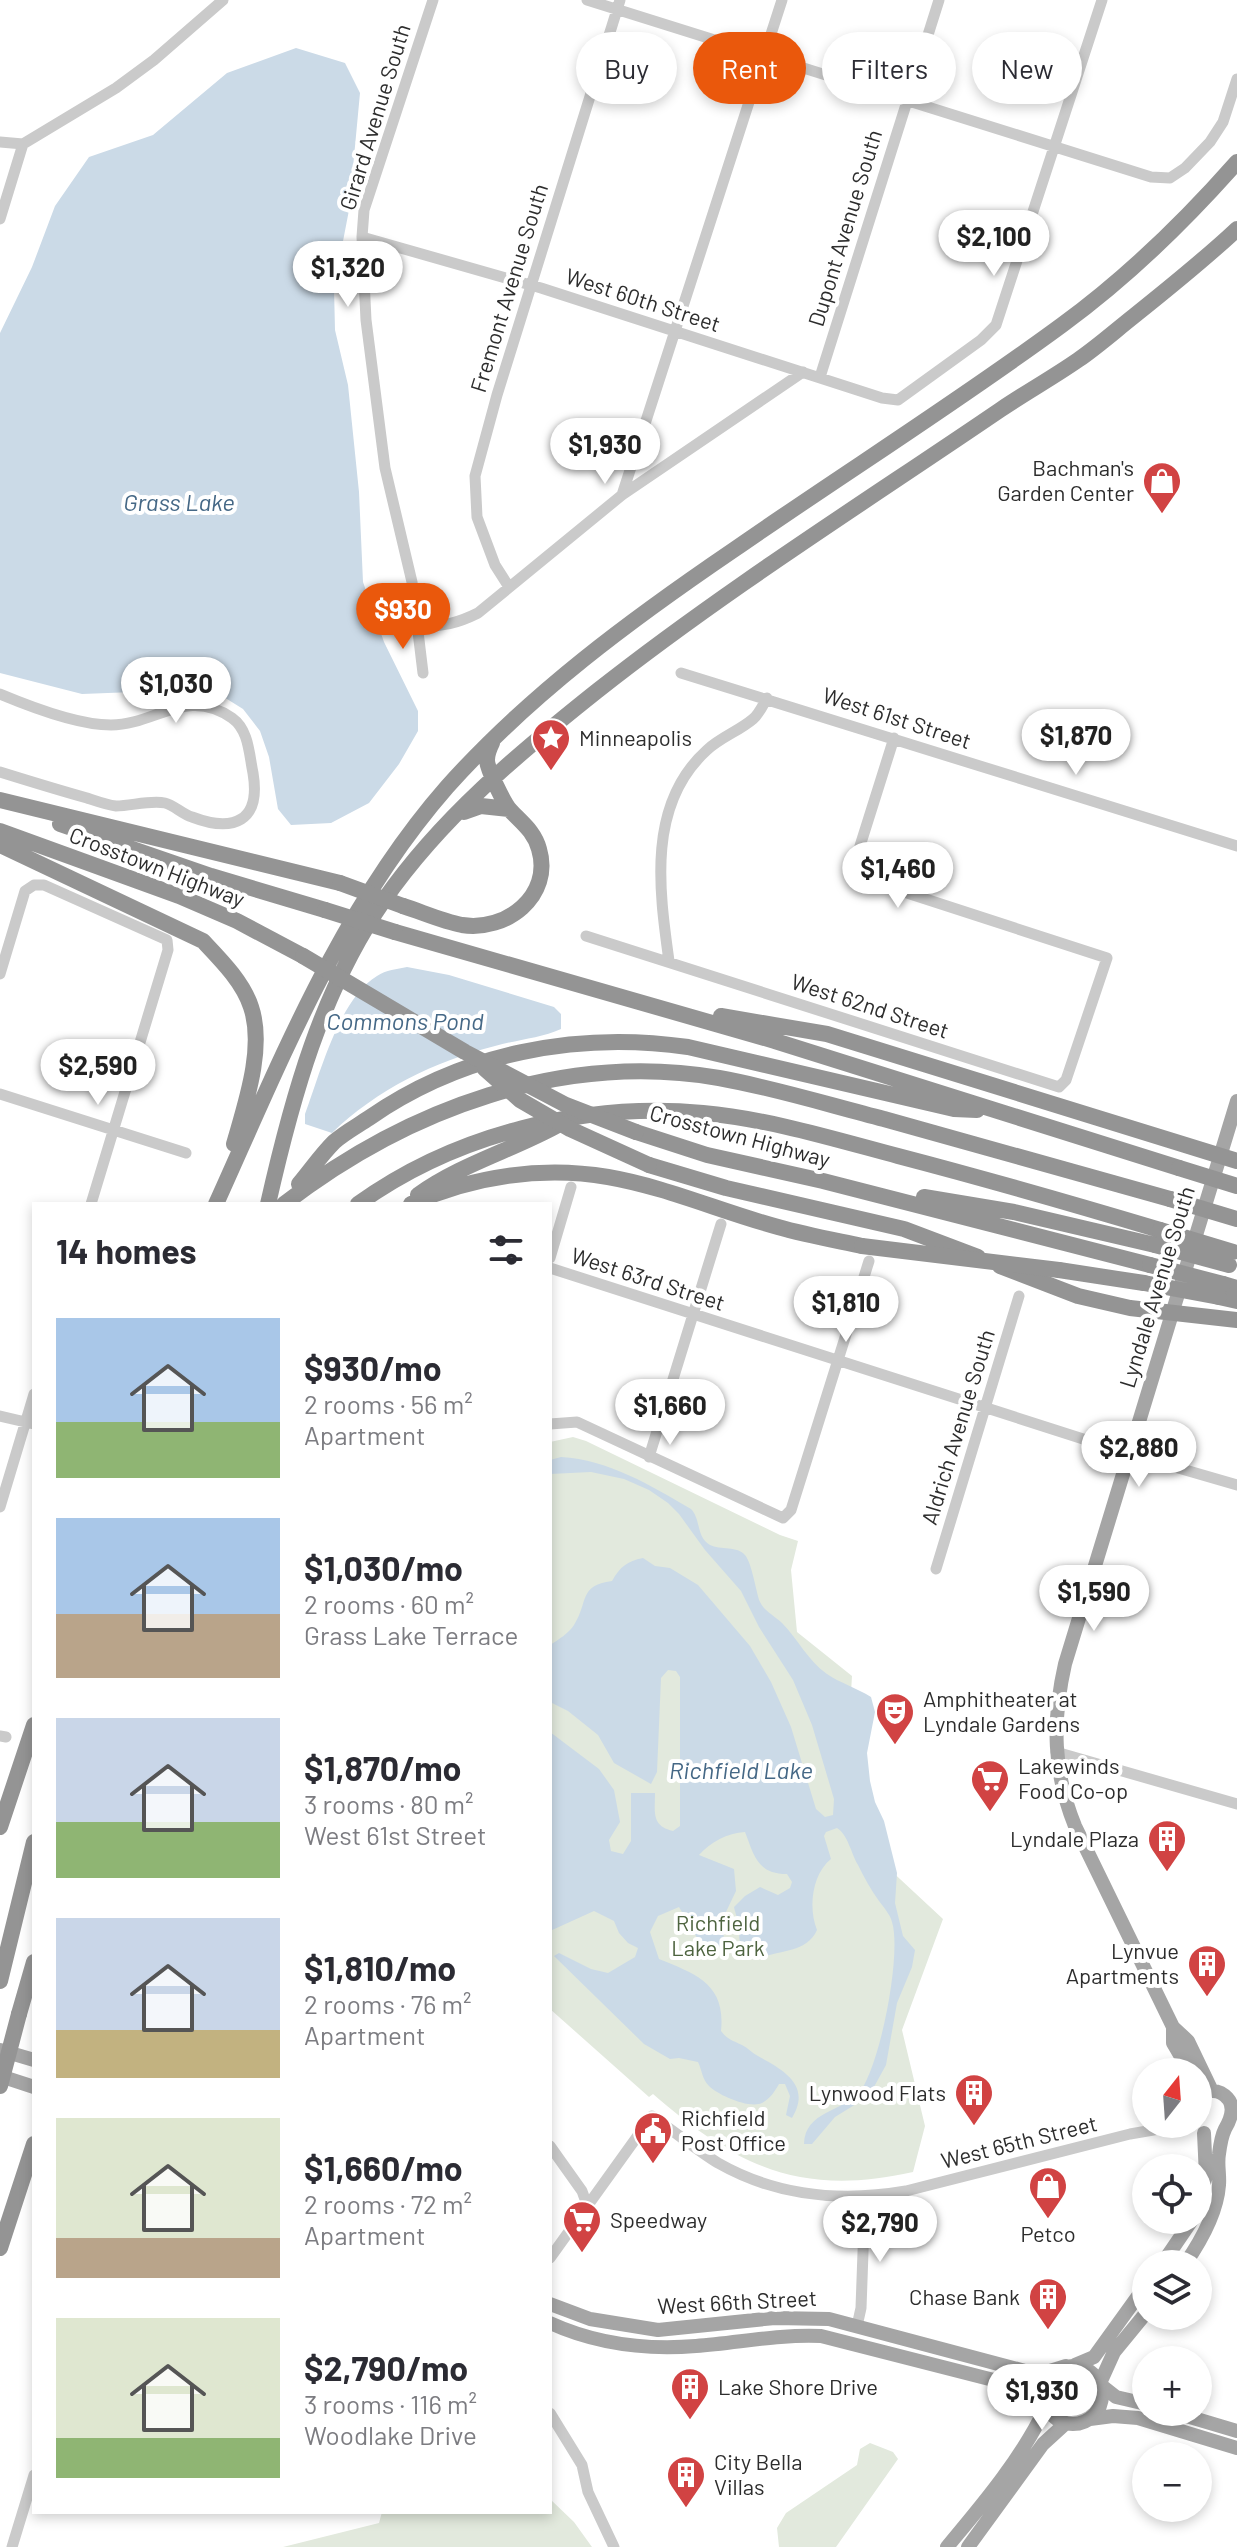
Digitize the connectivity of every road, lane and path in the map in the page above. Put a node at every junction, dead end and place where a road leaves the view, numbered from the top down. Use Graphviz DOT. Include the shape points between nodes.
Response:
graph roads {
  1 [pos="223,0"];
  2 [pos="433,0"];
  3 [pos="587,0"];
  4 [pos="782,0"];
  5 [pos="939,0"];
  6 [pos="1102,0"];
  7 [pos="618,5"];
  8 [pos="695,32"];
  9 [pos="772,32"];
  10 [pos="929,32"];
  11 [pos="1237,79"];
  12 [pos="748,104"];
  13 [pos="905,104"];
  14 [pos="916,104"];
  15 [pos="0,142"];
  16 [pos="23,144"];
  17 [pos="1056,148"];
  18 [pos="1237,162"];
  19 [pos="0,219"];
  20 [pos="1237,229"];
  21 [pos="362,237"];
  22 [pos="532,287"];
  23 [pos="675,331"];
  24 [pos="803,372"];
  25 [pos="820,377"];
  26 [pos="622,495"];
  27 [pos="509,587"];
  28 [pos="419,626"];
  29 [pos="423,673"];
  30 [pos="681,673"];
  31 [pos="0,694"];
  32 [pos="767,698"];
  33 [pos="894,738"];
  34 [pos="492,741"];
  35 [pos="0,772"];
  36 [pos="494,778"];
  37 [pos="0,801"];
  38 [pos="509,809"];
  39 [pos="452,819"];
  40 [pos="0,831"];
  41 [pos="0,845"];
  42 [pos="1237,846"];
  43 [pos="586,936"];
  44 [pos="669,961"];
  45 [pos="0,974"];
  46 [pos="621,996"];
  47 [pos="465,1052"];
  48 [pos="0,1094"];
  49 [pos="1237,1101"];
  50 [pos="998,1111"];
  51 [pos="570,1119"];
  52 [pos="113,1130"];
  53 [pos="186,1153"];
  54 [pos="1220,1157"];
  55 [pos="1237,1161"];
  56 [pos="823,1181"];
  57 [pos="1237,1186"];
  58 [pos="571,1187"];
  59 [pos="92,1202"];
  60 [pos="215,1202"];
  61 [pos="215,1202"];
  62 [pos="268,1202"];
  63 [pos="285,1202"];
  64 [pos="286,1202"];
  65 [pos="361,1202"];
  66 [pos="412,1202"];
  67 [pos="416,1202"];
  68 [pos="1237,1219"];
  69 [pos="721,1224"];
  70 [pos="1158,1238"];
  71 [pos="552,1251"];
  72 [pos="866,1254"];
  73 [pos="1234,1259"];
  74 [pos="552,1269"];
  75 [pos="1226,1290"];
  76 [pos="1019,1296"];
  77 [pos="1237,1301"];
  78 [pos="1174,1311"];
  79 [pos="694,1314"];
  80 [pos="1237,1320"];
  81 [pos="838,1360"];
  82 [pos="985,1406"];
  83 [pos="0,1416"];
  84 [pos="30,1423"];
  85 [pos="552,1424"];
  86 [pos="1130,1454"];
  87 [pos="649,1457"];
  88 [pos="1237,1485"];
  89 [pos="0,1507"];
  90 [pos="936,1569"];
  91 [pos="32,1731"];
  92 [pos="1056,1752"];
  93 [pos="1237,1804"];
  94 [pos="0,1827"];
  95 [pos="32,1850"];
  96 [pos="32,1970"];
  97 [pos="0,1981"];
  98 [pos="1173,2027"];
  99 [pos="0,2050"];
  100 [pos="1182,2058"];
  101 [pos="1193,2058"];
  102 [pos="32,2059"];
  103 [pos="0,2076"];
  104 [pos="0,2086"];
  105 [pos="32,2086"];
  106 [pos="1212,2094"];
  107 [pos="1232,2122"];
  108 [pos="1212,2131"];
  109 [pos="1130,2134"];
  110 [pos="552,2149"];
  111 [pos="32,2150"];
  112 [pos="865,2197"];
  113 [pos="587,2205"];
  114 [pos="0,2248"];
  115 [pos="1194,2250"];
  116 [pos="552,2255"];
  117 [pos="1132,2304"];
  118 [pos="552,2305"];
  119 [pos="552,2324"];
  120 [pos="857,2326"];
  121 [pos="1132,2330"];
  122 [pos="1070,2366"];
  123 [pos="1101,2385"];
  124 [pos="1132,2401"];
  125 [pos="1046,2405"];
  126 [pos="552,2416"];
  127 [pos="1090,2419"];
  128 [pos="1066,2423"];
  129 [pos="1212,2424"];
  130 [pos="1237,2431"];
  131 [pos="1237,2448"];
  132 [pos="32,2482"];
  133 [pos="986,2498"];
  134 [pos="969,2546"];
  135 [pos="12,2547"];
  136 [pos="614,2547"];
  137 [pos="947,2547"];
  1 -- 16 [label="street" via="116,88"];
  2 -- 21 [label="street, Girard Avenue South" via="364,210"];
  3 -- 7 [label="street"];
  4 -- 9 [label="street"];
  5 -- 10 [label="street, Dupont Avenue South"];
  6 -- 17 [label="street"];
  7 -- 8 [label="street"];
  7 -- 22 [label="street, Fremont Avenue South"];
  11 -- 17 [label="street" via="1219,131 1170,178"];
  12 -- 23 [label="street"];
  13 -- 25 [label="street, Dupont Avenue South"];
  14 -- 17 [label="street"];
  15 -- 16 [label="street"];
  16 -- 19 [label="street"];
  17 -- 25 [label="street, West 60th Street" via="996,325 981,340 898,400"];
  18 -- 34 [label="highway" via="1135,264 1064,324 662,599 584,658"];
  20 -- 36 [label="highway" via="1080,359 672,634"];
  21 -- 22 [label="street, West 60th Street"];
  21 -- 28 [label="street, Girard Avenue South" via="366,320 385,468"];
  22 -- 23 [label="street, West 60th Street"];
  22 -- 27 [label="street, Fremont Avenue South" via="475,476 477,517"];
  23 -- 24 [label="street, West 60th Street"];
  23 -- 26 [label="street"];
  24 -- 25 [label="street, West 60th Street"];
  24 -- 26 [label="street"];
  26 -- 27 [label="street"];
  27 -- 28 [label="street" via="460,622"];
  28 -- 29 [label="street, Girard Avenue South"];
  30 -- 32 [label="street, West 61st Street"];
  31 -- 35 [label="street" via="111,725 190,704 214,708 234,719 247,737 256,793 245,817 229,823 193,818 164,803 114,806"];
  32 -- 33 [label="street, West 61st Street"];
  32 -- 44 [label="street" via="754,719 704,752 675,791 661,837"];
  33 -- 42 [label="street, West 61st Street"];
  33 -- 44 [label="street, West 62nd Street" via="860,846 870,881 1107,958 1066,1080 1059,1087"];
  34 -- 36 [label="highway" via="487,764"];
  34 -- 60 [label="highway" via="421,820 347,929"];
  36 -- 38 [label="highway"];
  36 -- 39 [label="highway"];
  37 -- 38 [label="highway, bridge" via="340,883 473,925 510,918 532,898 540,879 540,852 533,834"];
  37 -- 46 [label="highway, Crosstown Highway, bridge" via="211,876"];
  38 -- 39 [label="highway" via="481,806"];
  39 -- 62 [label="highway" via="414,860 354,950 315,1032 288,1114"];
  40 -- 47 [label="highway, Crosstown Highway, bridge" via="237,921"];
  41 -- 61 [label="highway" via="203,941 226,965 251,1008 253,1070"];
  43 -- 44 [label="street, West 62nd Street"];
  45 -- 52 [label="street" via="25,891 34,885 167,940"];
  46 -- 50 [label="highway, Crosstown Highway"];
  46 -- 54 [label="highway" via="827,1034"];
  47 -- 56 [label="highway, Crosstown Highway, bridge" via="566,1105 636,1132 707,1155"];
  47 -- 78 [label="highway, bridge" via="520,1100 649,1165 904,1229 1078,1296"];
  48 -- 52 [label="street"];
  49 -- 54 [label="main road, Lyndale Avenue South"];
  50 -- 57 [label="highway, Crosstown Highway, bridge"];
  50 -- 63 [label="highway" via="954,1109 688,1047 584,1041 528,1049 455,1071 390,1103 334,1142"];
  51 -- 65 [label="highway" via="517,1130 455,1152 418,1167"];
  51 -- 66 [label="highway" via="437,1182"];
  51 -- 70 [label="highway" via="702,1113 770,1123 973,1176"];
  52 -- 53 [label="street"];
  52 -- 59 [label="street"];
  54 -- 55 [label="highway"];
  54 -- 78 [label="main road, Lyndale Avenue South"];
  56 -- 70 [label="highway"];
  56 -- 75 [label="highway, Crosstown Highway, bridge" via="1150,1265"];
  58 -- 71 [label="street"];
  64 -- 68 [label="highway, bridge" via="362,1150 450,1108 536,1081 636,1071 717,1078 785,1093"];
  67 -- 72 [label="highway" via="494,1177 555,1172 611,1177"];
  69 -- 79 [label="street"];
  70 -- 73 [label="highway, bridge"];
  72 -- 75 [label="highway, bridge"];
  72 -- 81 [label="street"];
  74 -- 79 [label="street, West 63rd Street"];
  75 -- 77 [label="highway"];
  76 -- 82 [label="street, Aldrich Avenue South"];
  78 -- 80 [label="highway"];
  78 -- 86 [label="main road, Lyndale Avenue South"];
  79 -- 81 [label="street, West 63rd Street"];
  79 -- 87 [label="street"];
  81 -- 82 [label="street, West 63rd Street"];
  81 -- 87 [label="street" via="791,1510 783,1518"];
  82 -- 86 [label="street, West 63rd Street"];
  82 -- 90 [label="street, Aldrich Avenue South"];
  83 -- 84 [label="street"];
  84 -- 89 [label="street"];
  85 -- 87 [label="street" via="577,1422"];
  86 -- 88 [label="street, West 63rd Street"];
  86 -- 92 [label="main road, Lyndale Avenue South" via="1065,1664"];
  91 -- 94 [label="highway"];
  92 -- 93 [label="street"];
  92 -- 98 [label="main road, Lyndale Avenue South" via="1075,1826"];
  95 -- 97 [label="highway"];
  96 -- 104 [label="highway, bridge"];
  98 -- 100 [label="main road, Lyndale Avenue South" via="1173,2043"];
  98 -- 101 [label="main road, Lyndale Avenue South" via="1188,2041"];
  99 -- 102 [label="main road"];
  103 -- 105 [label="main road"];
  106 -- 107 [label="main road, Lyndale Avenue South" via="1225,2095 1233,2105"];
  107 -- 108 [label="main road"];
  107 -- 115 [label="main road" via="1218,2158 1215,2203"];
  109 -- 112 [label="street, West 65th Street"];
  110 -- 113 [label="street"];
  111 -- 114 [label="highway"];
  112 -- 113 [label="street, West 65th Street" via="809,2194 757,2180 717,2162 652,2116"];
  112 -- 120 [label="street"];
  113 -- 116 [label="street"];
  117 -- 122 [label="main road" via="1094,2357"];
  118 -- 120 [label="main road, West 66th Street" via="590,2319 658,2330 790,2318"];
  119 -- 125 [label="main road, West 66th Street" via="590,2338 659,2348 821,2336 1021,2387"];
  120 -- 122 [label="main road, West 66th Street" via="1025,2371"];
  121 -- 123 [label="main road" via="1114,2352"];
  122 -- 123 [label="main road" via="1090,2371"];
  122 -- 125 [label="main road" via="1057,2370 1045,2385"];
  123 -- 124 [label="main road"];
  123 -- 127 [label="main road" via="1101,2404"];
  125 -- 128 [label="main road"];
  125 -- 133 [label="main road" via="1031,2436"];
  126 -- 136 [label="street" via="582,2465 588,2492"];
  127 -- 128 [label="main road"];
  127 -- 131 [label="main road" via="1138,2418"];
  128 -- 134 [label="main road" via="1043,2444"];
  129 -- 130 [label="main road"];
  132 -- 135 [label="street"];
  133 -- 134 [label="main road" via="969,2532"];
  133 -- 137 [label="main road"];
}
